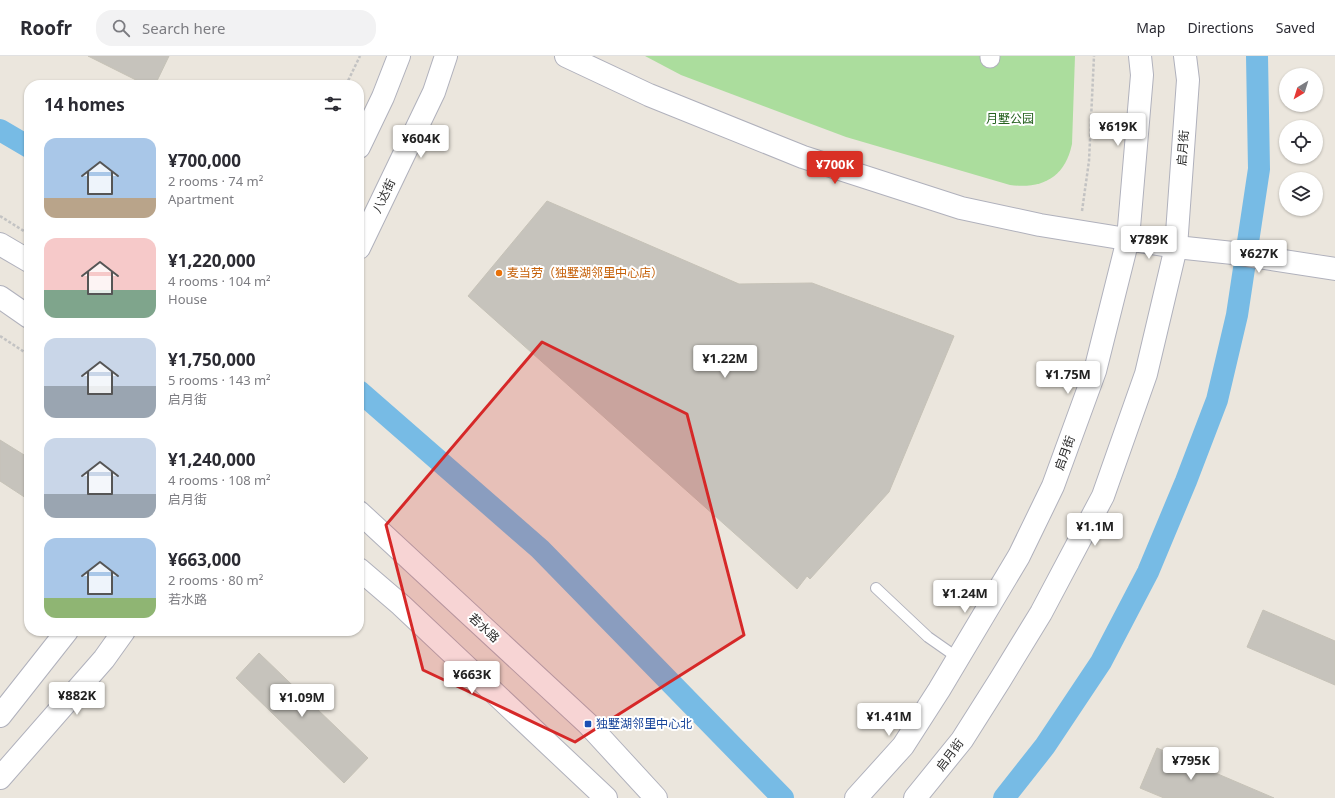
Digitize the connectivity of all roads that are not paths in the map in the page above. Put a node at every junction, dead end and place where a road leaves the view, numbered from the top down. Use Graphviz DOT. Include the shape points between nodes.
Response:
graph roads {
  1 [pos="399,56"];
  2 [pos="446,56"];
  3 [pos="566,56"];
  4 [pos="1140,56"];
  5 [pos="1185,56"];
  6 [pos="364,137"];
  7 [pos="364,238"];
  8 [pos="1128,239"];
  9 [pos="0,244"];
  10 [pos="1176,247"];
  11 [pos="24,258"];
  12 [pos="1335,269"];
  13 [pos="0,297"];
  14 [pos="24,314"];
  15 [pos="364,517"];
  16 [pos="364,573"];
  17 [pos="876,588"];
  18 [pos="62,636"];
  19 [pos="120,636"];
  20 [pos="958,658"];
  21 [pos="0,716"];
  22 [pos="0,778"];
  23 [pos="606,798"];
  24 [pos="656,798"];
  25 [pos="856,798"];
  26 [pos="915,798"];
  1 -- 6 [label="street"];
  2 -- 7 [label="street, 八达街" via="434,92"];
  3 -- 8 [label="street" via="682,109 816,161 961,208"];
  4 -- 8 [label="street, 启月街" via="1142,75"];
  5 -- 10 [label="street, 启月街" via="1188,80"];
  8 -- 10 [label="street"];
  8 -- 20 [label="street, 启月街" via="1095,371 1053,486 1020,556"];
  9 -- 11 [label="street"];
  10 -- 12 [label="street"];
  10 -- 26 [label="street, 启月街" via="1146,374 1103,496 1041,613 1004,673 962,740"];
  13 -- 14 [label="street"];
  15 -- 24 [label="street, 若水路" via="588,724"];
  16 -- 23 [label="street"];
  17 -- 20 [label="lane" via="928,637"];
  18 -- 21 [label="street"];
  19 -- 22 [label="street" via="104,659"];
  20 -- 25 [label="street, 启月街" via="903,746"];
}
